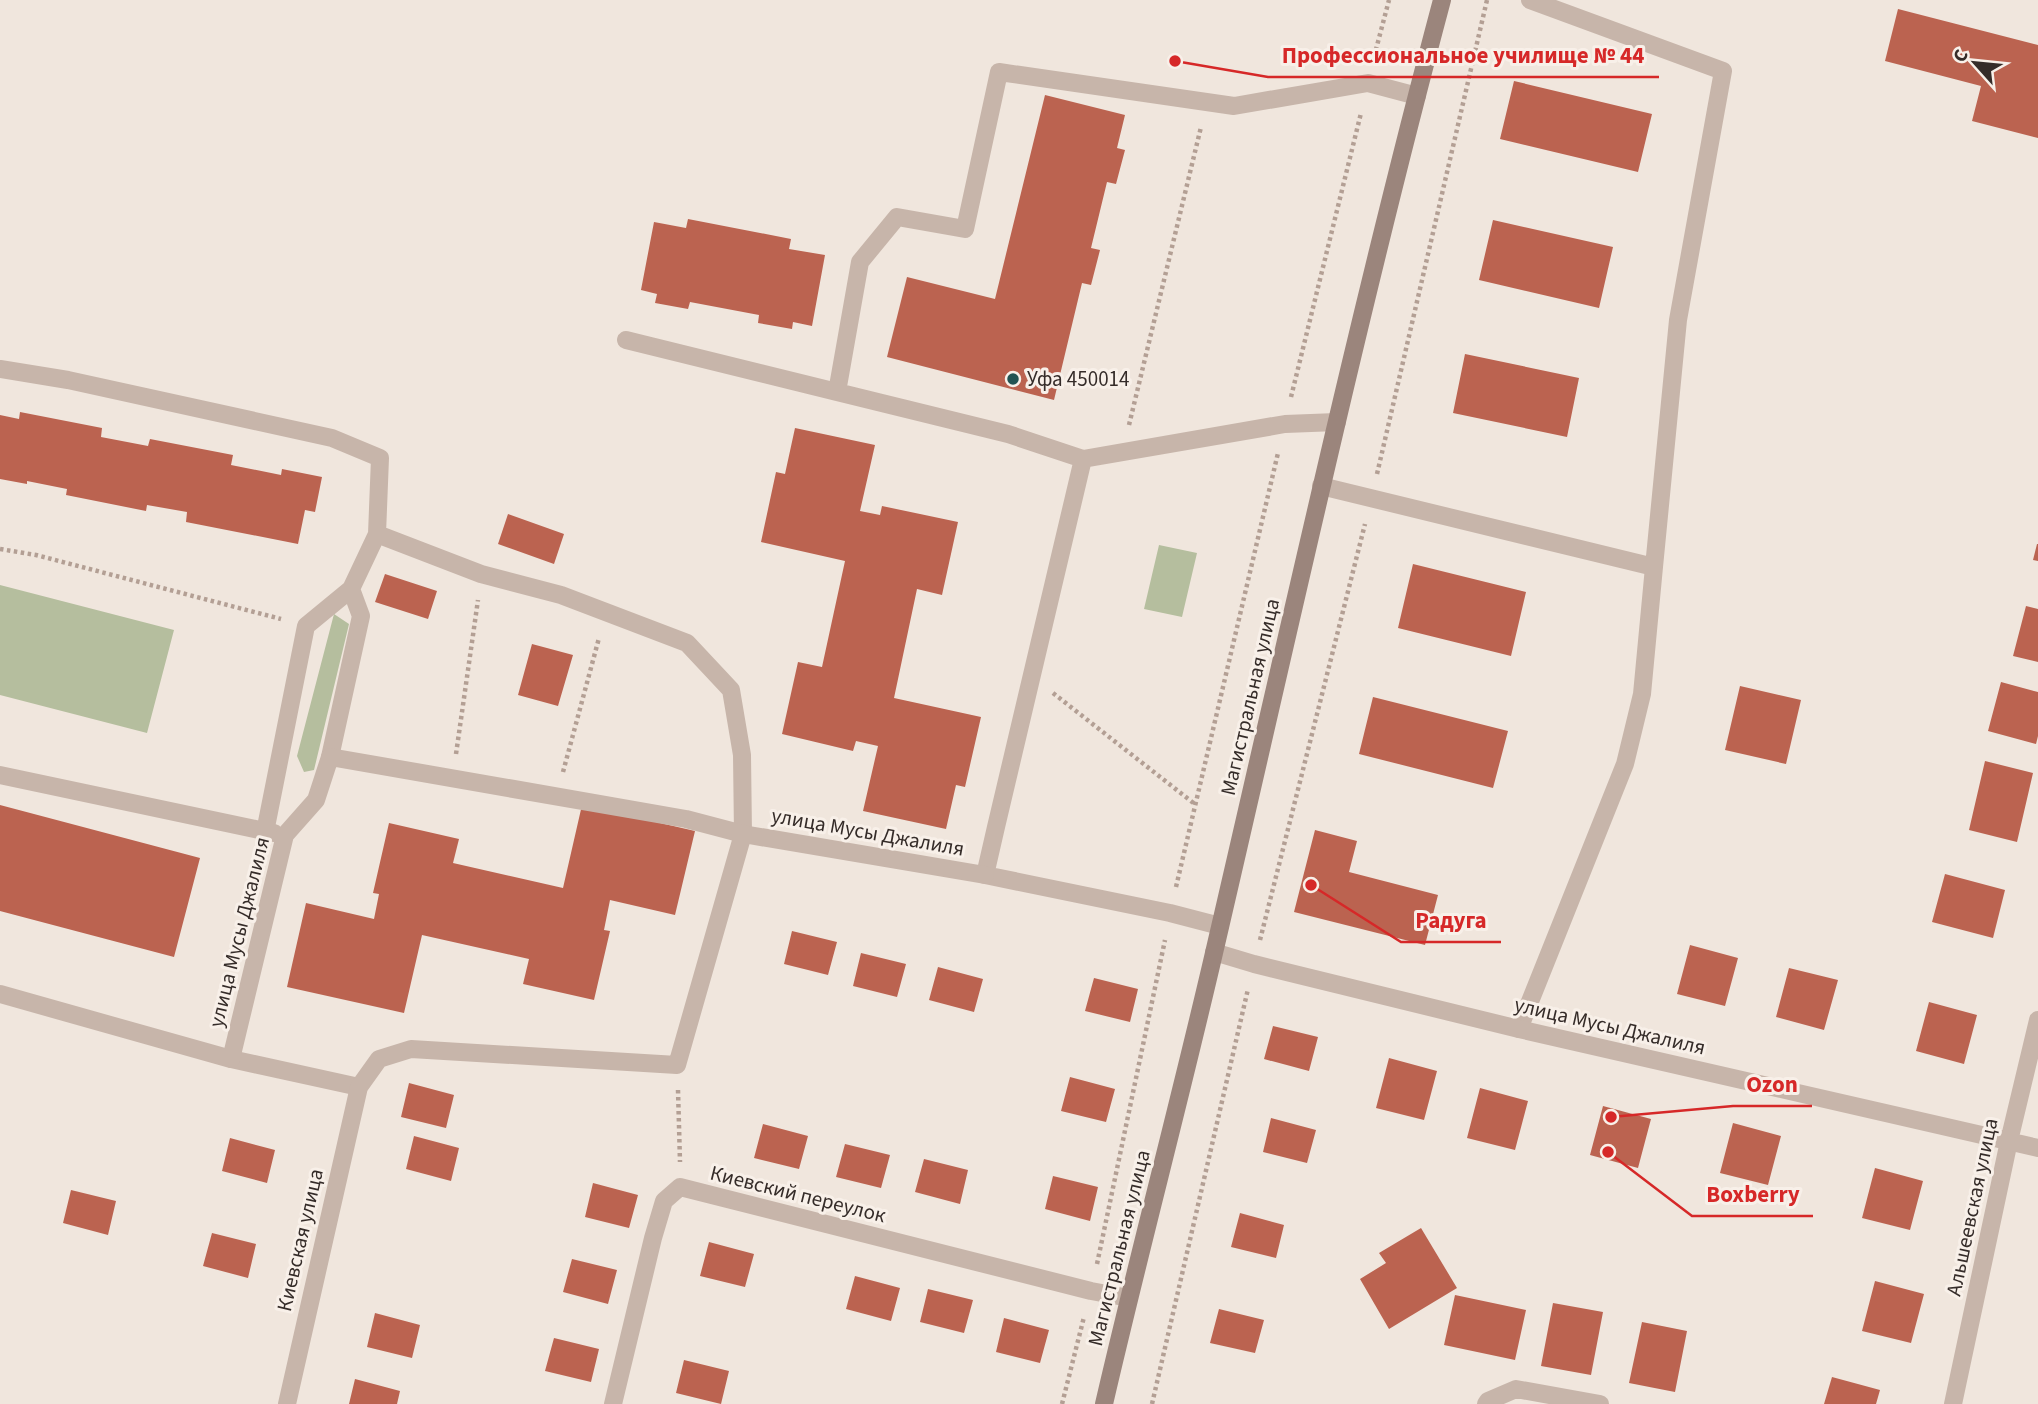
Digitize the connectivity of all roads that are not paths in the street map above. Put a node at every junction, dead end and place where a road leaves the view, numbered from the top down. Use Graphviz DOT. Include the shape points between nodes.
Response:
graph roads {
  1 [pos="1442,0"];
  2 [pos="1530,0"];
  3 [pos="1417,96"];
  4 [pos="626,340"];
  5 [pos="0,369"];
  6 [pos="837,392"];
  7 [pos="1337,422"];
  8 [pos="1083,459"];
  9 [pos="1321,486"];
  10 [pos="377,534"];
  11 [pos="1654,567"];
  12 [pos="351,589"];
  13 [pos="330,757"];
  14 [pos="0,775"];
  15 [pos="265,832"];
  16 [pos="743,834"];
  17 [pos="285,835"];
  18 [pos="985,875"];
  19 [pos="1220,926"];
  20 [pos="1214,952"];
  21 [pos="0,994"];
  22 [pos="2038,1020"];
  23 [pos="1520,1029"];
  24 [pos="231,1059"];
  25 [pos="359,1087"];
  26 [pos="2009,1141"];
  27 [pos="2038,1148"];
  28 [pos="1129,1298"];
  29 [pos="287,1404"];
  30 [pos="613,1404"];
  31 [pos="1104,1404"];
  32 [pos="1486,1404"];
  33 [pos="1600,1404"];
  34 [pos="1953,1404"];
  1 -- 3 [label="street, Магистральная улица"];
  2 -- 11 [label="street" via="1723,71 1678,320"];
  3 -- 6 [label="street" via="1368,83 1234,106 999,72 965,229 897,217 860,262"];
  3 -- 7 [label="street, Магистральная улица"];
  4 -- 6 [label="street"];
  5 -- 10 [label="street" via="332,438 380,458"];
  6 -- 8 [label="street" via="1008,434"];
  7 -- 8 [label="street" via="1285,424"];
  7 -- 9 [label="street, Магистральная улица"];
  8 -- 18 [label="street"];
  9 -- 11 [label="street"];
  9 -- 19 [label="street, Магистральная улица"];
  10 -- 12 [label="street"];
  10 -- 16 [label="street" via="481,575 561,595 687,643 730,690 742,755"];
  11 -- 23 [label="street" via="1642,694 1625,764"];
  12 -- 13 [label="street" via="361,616"];
  12 -- 15 [label="street" via="306,626"];
  13 -- 16 [label="street, улица Мусы Джалиля" via="686,819"];
  13 -- 17 [label="street, улица Мусы Джалиля" via="316,800"];
  14 -- 15 [label="street"];
  15 -- 17 [label="street"];
  16 -- 18 [label="street, улица Мусы Джалиля"];
  16 -- 25 [label="street, улица Мусы Джалиля" via="677,1065 411,1049 379,1059"];
  17 -- 24 [label="street, улица Мусы Джалиля"];
  18 -- 19 [label="street, улица Мусы Джалиля"];
  19 -- 20 [label="street, Магистральная улица"];
  20 -- 23 [label="street, улица Мусы Джалиля"];
  20 -- 28 [label="street, Магистральная улица"];
  21 -- 24 [label="street, улица Мусы Джалиля"];
  22 -- 26 [label="street, Альшеевская улица"];
  23 -- 26 [label="street, улица Мусы Джалиля"];
  24 -- 25 [label="street"];
  25 -- 29 [label="street, Киевская улица"];
  26 -- 27 [label="street, улица Мусы Джалиля"];
  26 -- 34 [label="street, Альшеевская улица"];
  28 -- 30 [label="street, Киевский переулок" via="680,1187 664,1201"];
  28 -- 31 [label="street, Магистральная улица"];
  32 -- 33 [label="street" via="1516,1389"];
}
